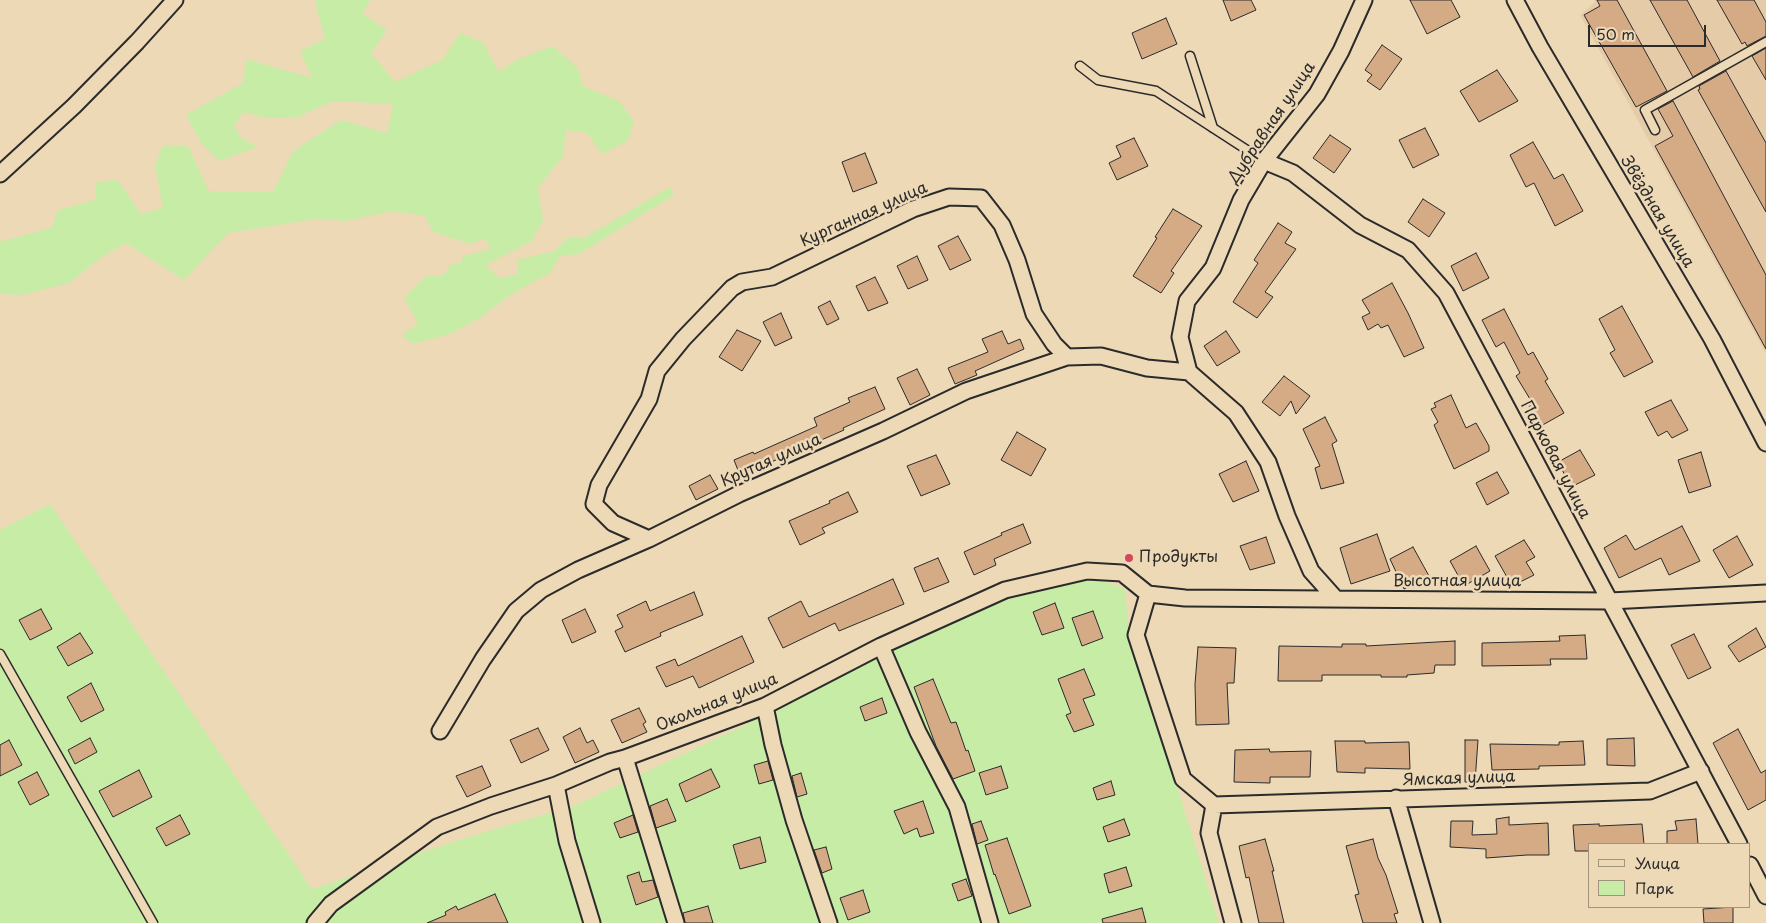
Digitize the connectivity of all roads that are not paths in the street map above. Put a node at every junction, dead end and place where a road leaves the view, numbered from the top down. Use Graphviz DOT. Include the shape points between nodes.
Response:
graph roads {
  1 [pos="176,0"];
  2 [pos="1364,0"];
  3 [pos="1515,0"];
  4 [pos="1766,42"];
  5 [pos="1190,56"];
  6 [pos="1080,66"];
  7 [pos="1213,128"];
  8 [pos="1655,130"];
  9 [pos="1264,161"];
  10 [pos="0,174"];
  11 [pos="1067,357"];
  12 [pos="1189,372"];
  13 [pos="1766,443"];
  14 [pos="649,539"];
  15 [pos="1766,593"];
  16 [pos="1148,594"];
  17 [pos="1336,599"];
  18 [pos="1610,601"];
  19 [pos="881,646"];
  20 [pos="0,654"];
  21 [pos="765,706"];
  22 [pos="440,731"];
  23 [pos="625,758"];
  24 [pos="1700,771"];
  25 [pos="556,784"];
  26 [pos="1396,798"];
  27 [pos="1214,805"];
  28 [pos="1738,843"];
  29 [pos="1751,866"];
  30 [pos="1766,896"];
  31 [pos="153,923"];
  32 [pos="315,923"];
  33 [pos="592,923"];
  34 [pos="676,923"];
  35 [pos="829,923"];
  36 [pos="990,923"];
  37 [pos="1233,923"];
  38 [pos="1432,923"];
  1 -- 10 [label="street" via="74,106"];
  2 -- 9 [label="street, Дубравная улица" via="1317,94"];
  3 -- 13 [label="street, Звёздная улица" via="1712,339"];
  4 -- 8 [label="lane" via="1645,110"];
  5 -- 7 [label="lane"];
  6 -- 7 [label="lane" via="1098,80 1156,91"];
  7 -- 9 [label="lane"];
  9 -- 12 [label="street, Дубравная улица" via="1241,200 1213,268 1187,301 1180,337"];
  9 -- 18 [label="street, Парковая улица" via="1294,173 1360,225 1408,250 1446,293"];
  11 -- 12 [label="street, Крутая улица" via="1100,356 1147,368"];
  11 -- 14 [label="street, Крутая улица" via="966,391 739,494"];
  11 -- 14 [label="street, Курганная улица" via="1034,314 1002,225 981,198 949,197 913,209 772,277 742,282 732,288 683,339 658,372 649,399 599,486 594,504 613,523"];
  12 -- 17 [label="street" via="1236,413 1268,462 1287,516 1312,571"];
  14 -- 22 [label="street, Крутая улица" via="541,590 516,612 483,659"];
  15 -- 18 [label="street, Высотная улица"];
  16 -- 17 [label="street, Высотная улица" via="1184,598"];
  16 -- 19 [label="street, Окольная улица" via="1122,572 1087,572 1005,590"];
  16 -- 27 [label="street" via="1136,635 1183,779"];
  17 -- 18 [label="street, Высотная улица"];
  18 -- 24 [label="street, Парковая улица"];
  19 -- 21 [label="street, Окольная улица"];
  19 -- 36 [label="street" via="918,732 957,807"];
  20 -- 31 [label="lane"];
  21 -- 23 [label="street, Окольная улица"];
  21 -- 35 [label="street" via="792,810"];
  23 -- 25 [label="street, Окольная улица"];
  23 -- 34 [label="street"];
  24 -- 26 [label="street, Ямская улица" via="1650,791"];
  24 -- 28 [label="street, Парковая улица"];
  25 -- 32 [label="street, Окольная улица" via="437,827 331,904"];
  25 -- 33 [label="street" via="567,841"];
  26 -- 27 [label="street, Ямская улица"];
  26 -- 38 [label="street"];
  27 -- 37 [label="street" via="1210,833"];
  29 -- 30 [label="street"];
}
